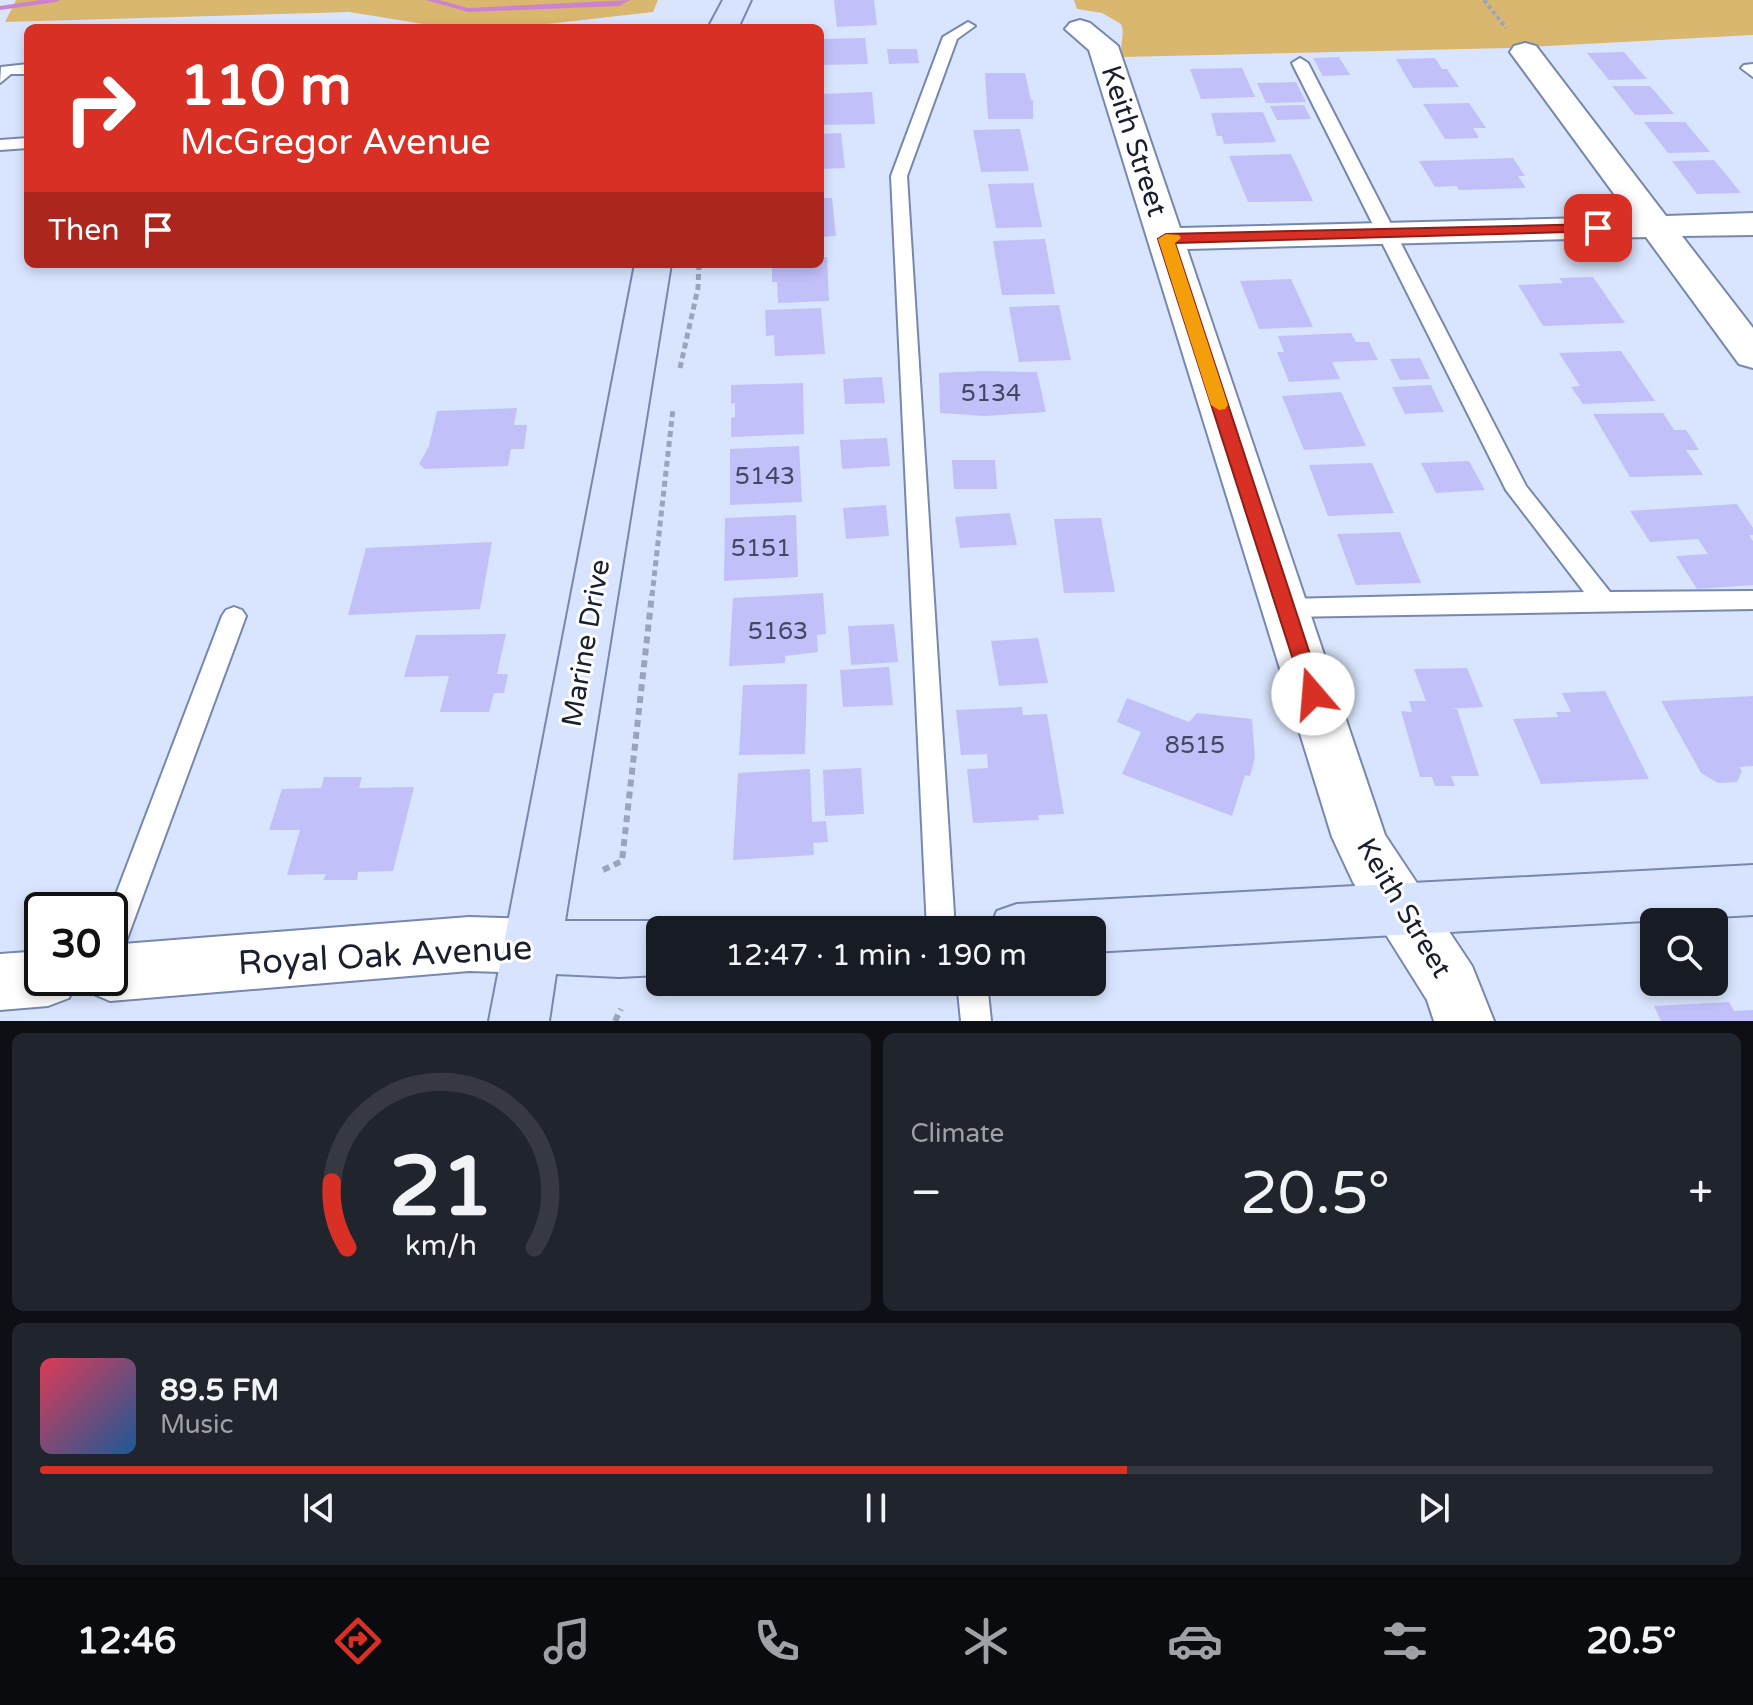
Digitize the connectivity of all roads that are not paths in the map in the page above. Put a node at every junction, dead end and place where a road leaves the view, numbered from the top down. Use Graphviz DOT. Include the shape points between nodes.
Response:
graph roads {
  1 [pos="737,0"];
  2 [pos="725,24"];
  3 [pos="968,26"];
  4 [pos="1080,29"];
  5 [pos="1525,52"];
  6 [pos="1300,63"];
  7 [pos="24,69"];
  8 [pos="0,78"];
  9 [pos="24,143"];
  10 [pos="0,145"];
  11 [pos="1753,224"];
  12 [pos="1656,226"];
  13 [pos="1387,233"];
  14 [pos="1166,239"];
  15 [pos="652,268"];
  16 [pos="1753,355"];
  17 [pos="1753,600"];
  18 [pos="1604,601"];
  19 [pos="1285,608"];
  20 [pos="234,616"];
  21 [pos="1753,890"];
  22 [pos="128,899"];
  23 [pos="1400,909"];
  24 [pos="940,916"];
  25 [pos="1106,925"];
  26 [pos="533,946"];
  27 [pos="646,949"];
  28 [pos="128,972"];
  29 [pos="24,980"];
  30 [pos="0,982"];
  31 [pos="973,996"];
  32 [pos="519,1021"];
  33 [pos="976,1021"];
  34 [pos="1464,1021"];
  1 -- 2 [label="street"];
  3 -- 24 [label="lane" via="950,37 899,176"];
  4 -- 14 [label="street, Keith Street" via="1103,46"];
  5 -- 12 [label="street"];
  6 -- 13 [label="lane"];
  7 -- 8 [label="lane" via="6,70"];
  9 -- 10 [label="lane"];
  11 -- 12 [label="street"];
  12 -- 13 [label="street"];
  12 -- 16 [label="street"];
  13 -- 14 [label="street"];
  13 -- 18 [label="lane" via="1517,490"];
  14 -- 19 [label="street, Keith Street"];
  15 -- 26 [label="street, Marine Drive"];
  17 -- 18 [label="lane"];
  18 -- 19 [label="lane"];
  19 -- 23 [label="street, Keith Street" via="1359,837"];
  20 -- 22 [label="lane"];
  21 -- 23 [label="street"];
  23 -- 25 [label="street"];
  23 -- 34 [label="street, Keith Street" via="1451,986"];
  26 -- 27 [label="street, Royal Oak Avenue"];
  26 -- 28 [label="street, Royal Oak Avenue" via="469,944"];
  26 -- 32 [label="street, Marine Drive"];
  29 -- 30 [label="street"];
  31 -- 33 [label="lane"];
}
